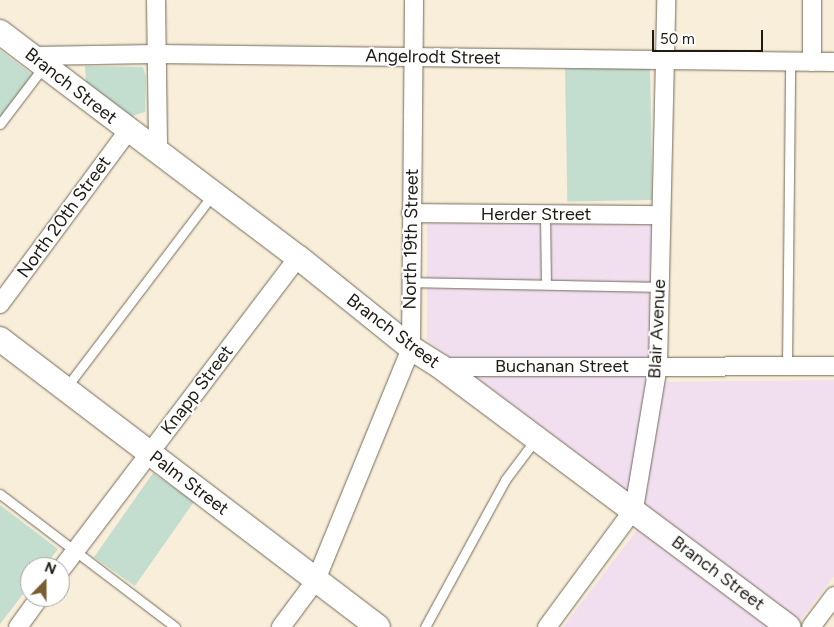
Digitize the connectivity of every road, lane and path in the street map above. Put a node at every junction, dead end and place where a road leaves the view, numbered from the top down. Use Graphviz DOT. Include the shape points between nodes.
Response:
graph roads {
  1 [pos="156,0"];
  2 [pos="414,0"];
  3 [pos="666,0"];
  4 [pos="812,0"];
  5 [pos="0,32"];
  6 [pos="156,54"];
  7 [pos="413,57"];
  8 [pos="665,58"];
  9 [pos="39,61"];
  10 [pos="790,62"];
  11 [pos="812,62"];
  12 [pos="834,62"];
  13 [pos="0,124"];
  14 [pos="128,131"];
  15 [pos="158,152"];
  16 [pos="213,194"];
  17 [pos="411,213"];
  18 [pos="545,214"];
  19 [pos="661,215"];
  20 [pos="298,257"];
  21 [pos="410,282"];
  22 [pos="546,284"];
  23 [pos="659,287"];
  24 [pos="0,304"];
  25 [pos="0,339"];
  26 [pos="411,348"];
  27 [pos="440,366"];
  28 [pos="658,366"];
  29 [pos="834,366"];
  30 [pos="787,367"];
  31 [pos="65,388"];
  32 [pos="536,437"];
  33 [pos="149,453"];
  34 [pos="0,494"];
  35 [pos="634,509"];
  36 [pos="74,552"];
  37 [pos="70,557"];
  38 [pos="316,580"];
  39 [pos="834,596"];
  40 [pos="33,607"];
  41 [pos="18,627"];
  42 [pos="175,627"];
  43 [pos="281,627"];
  44 [pos="378,627"];
  45 [pos="426,627"];
  46 [pos="547,627"];
  47 [pos="788,627"];
  48 [pos="811,627"];
  1 -- 6 [label="street"];
  2 -- 7 [label="street, North 19th Street"];
  3 -- 8 [label="street, Blair Avenue"];
  4 -- 11 [label="street"];
  5 -- 9 [label="street, Branch Street"];
  6 -- 7 [label="street, Angelrodt Street"];
  6 -- 9 [label="street, Angelrodt Street"];
  6 -- 15 [label="street"];
  7 -- 8 [label="street, Angelrodt Street"];
  7 -- 17 [label="street, North 19th Street"];
  8 -- 10 [label="street, Angelrodt Street"];
  8 -- 19 [label="street, Blair Avenue"];
  9 -- 13 [label="lane"];
  9 -- 14 [label="street, Branch Street"];
  10 -- 11 [label="street, Angelrodt Street"];
  10 -- 30 [label="lane"];
  11 -- 12 [label="street, Angelrodt Street"];
  14 -- 15 [label="street, Branch Street"];
  14 -- 24 [label="street, North 20th Street"];
  15 -- 16 [label="street, Branch Street"];
  16 -- 20 [label="street, Branch Street"];
  16 -- 31 [label="lane"];
  17 -- 18 [label="street, Herder Street"];
  17 -- 21 [label="street, North 19th Street"];
  18 -- 19 [label="street, Herder Street"];
  18 -- 22 [label="lane"];
  19 -- 23 [label="street, Blair Avenue"];
  20 -- 26 [label="street, Branch Street"];
  20 -- 33 [label="street, Knapp Street"];
  21 -- 22 [label="lane"];
  21 -- 26 [label="street, North 19th Street"];
  22 -- 23 [label="lane"];
  23 -- 28 [label="street, Blair Avenue"];
  25 -- 31 [label="street, Palm Street"];
  26 -- 27 [label="street, Branch Street"];
  26 -- 38 [label="street, North 19th Street"];
  27 -- 28 [label="street, Buchanan Street"];
  27 -- 32 [label="street, Branch Street"];
  28 -- 30 [label="street, Buchanan Street"];
  28 -- 35 [label="street, Blair Avenue"];
  29 -- 30 [label="street, Buchanan Street"];
  31 -- 33 [label="street, Palm Street"];
  32 -- 35 [label="street, Branch Street"];
  32 -- 45 [label="lane" via="505,480"];
  33 -- 36 [label="street, Knapp Street"];
  33 -- 38 [label="street, Palm Street"];
  34 -- 36 [label="lane"];
  35 -- 46 [label="street, Blair Avenue"];
  35 -- 47 [label="street, Branch Street"];
  36 -- 37 [label="street, Knapp Street"];
  36 -- 42 [label="lane"];
  38 -- 43 [label="street, North 19th Street"];
  38 -- 44 [label="street, Palm Street"];
  39 -- 48 [label="street"];
  40 -- 41 [label="street"];
}
